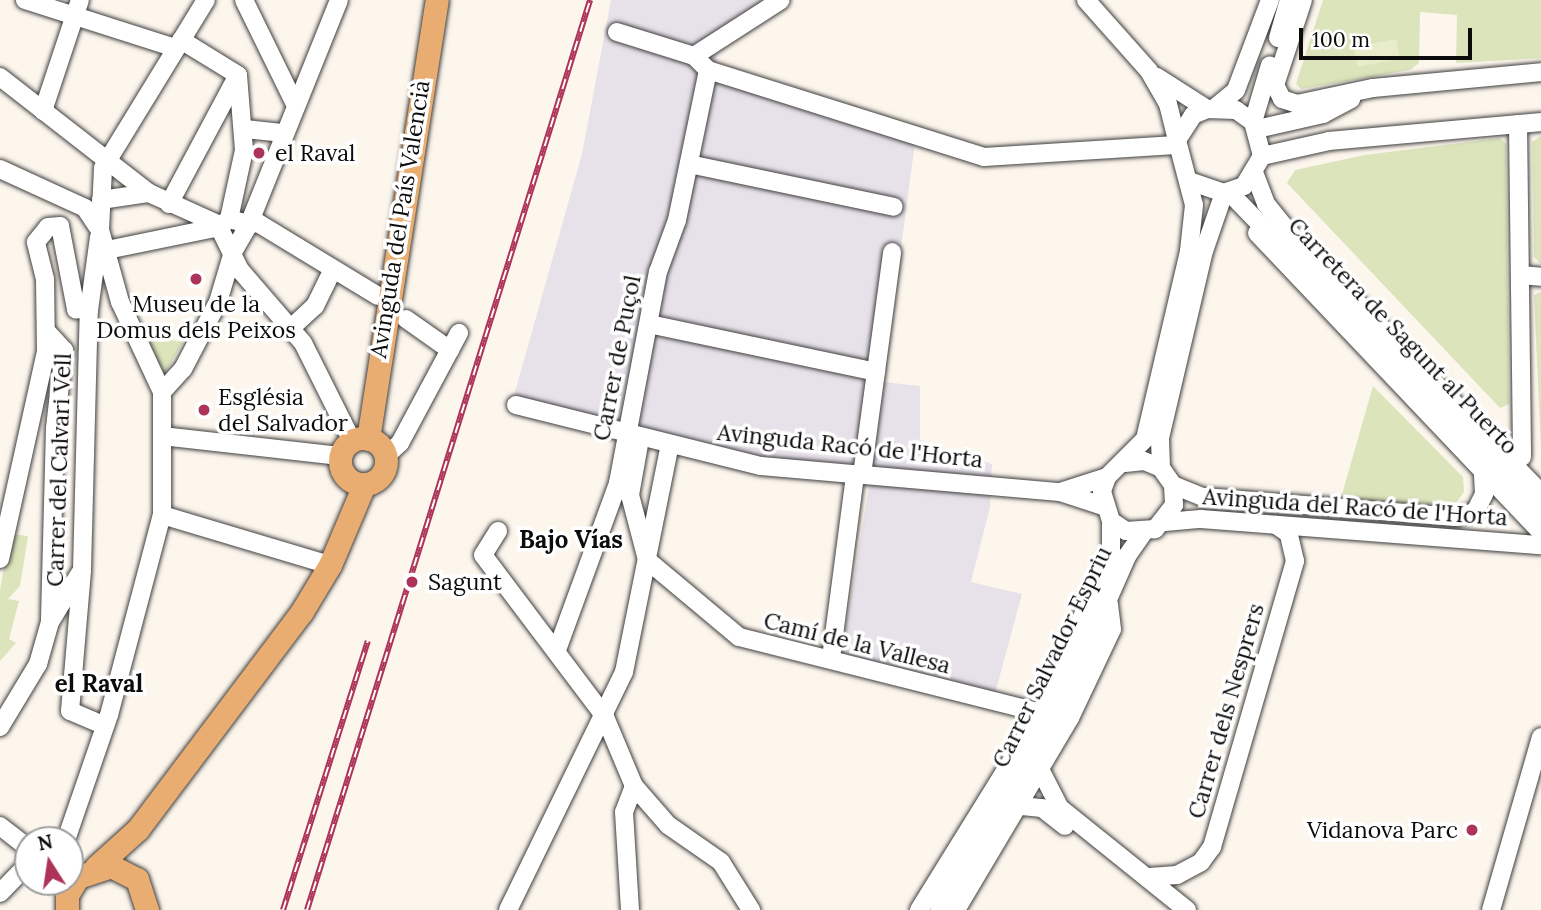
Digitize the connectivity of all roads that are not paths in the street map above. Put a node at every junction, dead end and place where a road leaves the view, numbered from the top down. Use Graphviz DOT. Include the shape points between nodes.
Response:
graph roads {
  1 [pos="25,0"];
  2 [pos="206,0"];
  3 [pos="244,0"];
  4 [pos="339,0"];
  5 [pos="427,0"];
  6 [pos="437,0"];
  7 [pos="781,0"];
  8 [pos="1086,0"];
  9 [pos="1270,0"];
  10 [pos="1289,0"];
  11 [pos="1303,0"];
  12 [pos="78,7"];
  13 [pos="617,32"];
  14 [pos="178,44"];
  15 [pos="694,56"];
  16 [pos="708,71"];
  17 [pos="1149,71"];
  18 [pos="1541,72"];
  19 [pos="238,75"];
  20 [pos="0,76"];
  21 [pos="1373,88"];
  22 [pos="294,102"];
  23 [pos="1212,108"];
  24 [pos="43,111"];
  25 [pos="1541,122"];
  26 [pos="1518,124"];
  27 [pos="1255,126"];
  28 [pos="245,129"];
  29 [pos="284,133"];
  30 [pos="1177,143"];
  31 [pos="1262,156"];
  32 [pos="106,163"];
  33 [pos="689,164"];
  34 [pos="0,169"];
  35 [pos="1255,175"];
  36 [pos="1189,181"];
  37 [pos="149,193"];
  38 [pos="1227,193"];
  39 [pos="101,200"];
  40 [pos="169,204"];
  41 [pos="894,207"];
  42 [pos="1253,212"];
  43 [pos="1277,217"];
  44 [pos="223,224"];
  45 [pos="248,224"];
  46 [pos="100,230"];
  47 [pos="107,250"];
  48 [pos="233,252"];
  49 [pos="892,252"];
  50 [pos="332,271"];
  51 [pos="1520,275"];
  52 [pos="1541,277"];
  53 [pos="378,296"];
  54 [pos="89,310"];
  55 [pos="406,319"];
  56 [pos="649,324"];
  57 [pos="290,329"];
  58 [pos="47,332"];
  59 [pos="459,333"];
  60 [pos="450,350"];
  61 [pos="876,372"];
  62 [pos="162,392"];
  63 [pos="516,405"];
  64 [pos="162,436"];
  65 [pos="634,438"];
  66 [pos="355,444"];
  67 [pos="669,448"];
  68 [pos="386,456"];
  69 [pos="1522,457"];
  70 [pos="1125,463"];
  71 [pos="1161,468"];
  72 [pos="1483,474"];
  73 [pos="858,475"];
  74 [pos="1107,477"];
  75 [pos="1541,477"];
  76 [pos="1173,485"];
  77 [pos="624,489"];
  78 [pos="354,490"];
  79 [pos="1060,492"];
  80 [pos="1541,493"];
  81 [pos="1107,514"];
  82 [pos="162,515"];
  83 [pos="1541,515"];
  84 [pos="1165,522"];
  85 [pos="1276,525"];
  86 [pos="498,531"];
  87 [pos="1541,532"];
  88 [pos="1143,533"];
  89 [pos="1541,545"];
  90 [pos="0,559"];
  91 [pos="647,560"];
  92 [pos="330,565"];
  93 [pos="82,570"];
  94 [pos="1109,601"];
  95 [pos="50,622"];
  96 [pos="557,650"];
  97 [pos="831,658"];
  98 [pos="113,694"];
  99 [pos="1041,713"];
  100 [pos="605,717"];
  101 [pos="96,722"];
  102 [pos="0,727"];
  103 [pos="1541,737"];
  104 [pos="1042,773"];
  105 [pos="634,786"];
  106 [pos="1022,806"];
  107 [pos="0,826"];
  108 [pos="59,826"];
  109 [pos="70,826"];
  110 [pos="138,829"];
  111 [pos="14,837"];
  112 [pos="84,877"];
  113 [pos="1149,877"];
  114 [pos="14,878"];
  115 [pos="137,879"];
  116 [pos="84,883"];
  117 [pos="0,893"];
  118 [pos="147,910"];
  119 [pos="508,910"];
  120 [pos="631,910"];
  121 [pos="751,910"];
  122 [pos="919,910"];
  123 [pos="939,910"];
  124 [pos="956,910"];
  125 [pos="1172,910"];
  126 [pos="1187,910"];
  127 [pos="1491,910"];
  1 -- 12 [label="street"];
  2 -- 14 [label="street"];
  3 -- 22 [label="street"];
  4 -- 22 [label="street"];
  5 -- 53 [label="main road, Avinguda del País Valencià"];
  6 -- 66 [label="main road, Avinguda del País Valencià"];
  7 -- 15 [label="street"];
  8 -- 17 [label="street"];
  9 -- 23 [label="street" via="1236,90"];
  10 -- 27 [label="street"];
  11 -- 21 [label="street" via="1275,85 1282,99 1297,104"];
  12 -- 14 [label="street"];
  12 -- 24 [label="street"];
  13 -- 15 [label="street"];
  14 -- 19 [label="street"];
  14 -- 32 [label="street"];
  15 -- 16 [label="street"];
  16 -- 30 [label="street" via="984,157"];
  16 -- 33 [label="street, Carrer de Puçol"];
  17 -- 23 [label="street"];
  17 -- 30 [label="street" via="1168,104"];
  18 -- 21 [label="street"];
  19 -- 28 [label="street"];
  19 -- 40 [label="street"];
  20 -- 24 [label="street"];
  21 -- 27 [label="street" via="1323,114"];
  22 -- 29 [label="street"];
  23 -- 27 [label="street"];
  23 -- 30 [label="street" via="1183,126"];
  24 -- 32 [label="street"];
  25 -- 26 [label="street"];
  26 -- 31 [label="street" via="1353,144 1329,141"];
  26 -- 51 [label="street"];
  27 -- 31 [label="street"];
  28 -- 29 [label="street"];
  28 -- 44 [label="street" via="241,170"];
  29 -- 45 [label="street"];
  30 -- 36 [label="street"];
  31 -- 35 [label="street"];
  32 -- 37 [label="street"];
  32 -- 39 [label="street, Carrer del Calvari Vell"];
  33 -- 41 [label="street"];
  33 -- 56 [label="street, Carrer de Puçol"];
  34 -- 46 [label="street" via="85,208"];
  35 -- 38 [label="street"];
  35 -- 43 [label="street, Carretera de Sagunt al Puerto"];
  36 -- 38 [label="street"];
  36 -- 70 [label="street" via="1189,251 1145,439"];
  37 -- 39 [label="street"];
  37 -- 40 [label="street"];
  38 -- 42 [label="street, Carretera de Sagunt al Puerto"];
  38 -- 71 [label="street" via="1203,251 1163,425"];
  39 -- 46 [label="street, Carrer del Calvari Vell"];
  40 -- 44 [label="street"];
  42 -- 72 [label="street" via="1255,230 1270,252"];
  42 -- 83 [label="street, Carretera de Sagunt al Puerto"];
  43 -- 69 [label="street" via="1306,233"];
  43 -- 80 [label="street, Carretera de Sagunt al Puerto"];
  44 -- 45 [label="street"];
  44 -- 47 [label="street"];
  44 -- 48 [label="street"];
  45 -- 48 [label="street"];
  45 -- 50 [label="street" via="258,223"];
  46 -- 47 [label="street"];
  46 -- 54 [label="street, Carrer del Calvari Vell"];
  47 -- 62 [label="street" via="120,302"];
  48 -- 57 [label="street"];
  48 -- 62 [label="street" via="218,302 183,369"];
  49 -- 61 [label="street"];
  50 -- 53 [label="street"];
  50 -- 57 [label="street" via="315,306"];
  51 -- 52 [label="street"];
  51 -- 69 [label="street"];
  53 -- 66 [label="main road, Avinguda del País Valencià"];
  54 -- 58 [label="street" via="76,309 60,226 48,227 36,242"];
  54 -- 93 [label="street, Carrer del Calvari Vell"];
  55 -- 60 [label="street"];
  56 -- 61 [label="street"];
  56 -- 65 [label="street, Carrer de Puçol"];
  57 -- 66 [label="street"];
  58 -- 90 [label="street"];
  58 -- 95 [label="street" via="64,350 54,441"];
  59 -- 60 [label="street"];
  60 -- 68 [label="street" via="400,443"];
  61 -- 73 [label="street"];
  62 -- 64 [label="street"];
  63 -- 65 [label="street, Avinguda Racó de l'Horta"];
  64 -- 66 [label="street"];
  64 -- 82 [label="street"];
  65 -- 67 [label="street, Avinguda Racó de l'Horta"];
  65 -- 77 [label="street, Carrer de Puçol"];
  66 -- 68 [label="main road"];
  66 -- 78 [label="main road"];
  67 -- 73 [label="street, Avinguda Racó de l'Horta"];
  67 -- 91 [label="street"];
  68 -- 78 [label="main road" via="384,471"];
  69 -- 75 [label="street"];
  70 -- 71 [label="street" via="1144,461"];
  70 -- 74 [label="street"];
  71 -- 76 [label="street"];
  72 -- 76 [label="street, Avinguda del Racó de l'Horta" via="1484,495 1475,512 1456,517 1203,497"];
  72 -- 87 [label="street"];
  73 -- 79 [label="street, Avinguda Racó de l'Horta"];
  73 -- 97 [label="street"];
  74 -- 79 [label="street, Avinguda Racó de l'Horta"];
  74 -- 81 [label="street"];
  76 -- 84 [label="street" via="1174,505"];
  77 -- 91 [label="street"];
  77 -- 96 [label="street, Carrer de Puçol"];
  78 -- 92 [label="main road"];
  79 -- 81 [label="street, Avinguda Racó de l'Horta"];
  81 -- 88 [label="street"];
  81 -- 99 [label="street, Carrer Salvador Espriu" via="1111,550"];
  82 -- 92 [label="street"];
  82 -- 98 [label="street"];
  84 -- 85 [label="street, Avinguda del Racó de l'Horta"];
  84 -- 88 [label="street"];
  85 -- 89 [label="street, Avinguda del Racó de l'Horta"];
  85 -- 113 [label="street, Carrer dels Nesprers" via="1289,534 1295,561 1212,847 1201,862 1177,875"];
  86 -- 96 [label="street" via="483,555"];
  88 -- 94 [label="street, Carrer Salvador Espriu"];
  91 -- 97 [label="street, Camí de la Vallesa" via="739,637"];
  91 -- 100 [label="street" via="624,672"];
  92 -- 110 [label="main road"];
  93 -- 95 [label="street"];
  93 -- 101 [label="street, Carrer del Calvari Vell" via="70,711"];
  94 -- 104 [label="street" via="1112,629"];
  94 -- 123 [label="street, Carrer Salvador Espriu" via="1031,763"];
  95 -- 102 [label="street" via="38,664"];
  96 -- 100 [label="street"];
  97 -- 99 [label="street, Camí de la Vallesa"];
  98 -- 101 [label="street"];
  98 -- 109 [label="street"];
  99 -- 122 [label="street, Carrer Salvador Espriu"];
  100 -- 105 [label="street"];
  100 -- 119 [label="street"];
  101 -- 108 [label="street"];
  103 -- 127 [label="street"];
  104 -- 106 [label="street"];
  104 -- 113 [label="street" via="1060,808"];
  105 -- 120 [label="street" via="624,812"];
  105 -- 121 [label="street" via="668,825 721,862"];
  106 -- 124 [label="street"];
  106 -- 125 [label="street" via="1042,808"];
  107 -- 111 [label="street"];
  110 -- 112 [label="main road"];
  110 -- 115 [label="main road" via="131,864"];
  113 -- 126 [label="street"];
  114 -- 117 [label="street"];
  115 -- 116 [label="main road" via="118,868"];
  115 -- 118 [label="main road"];
}
